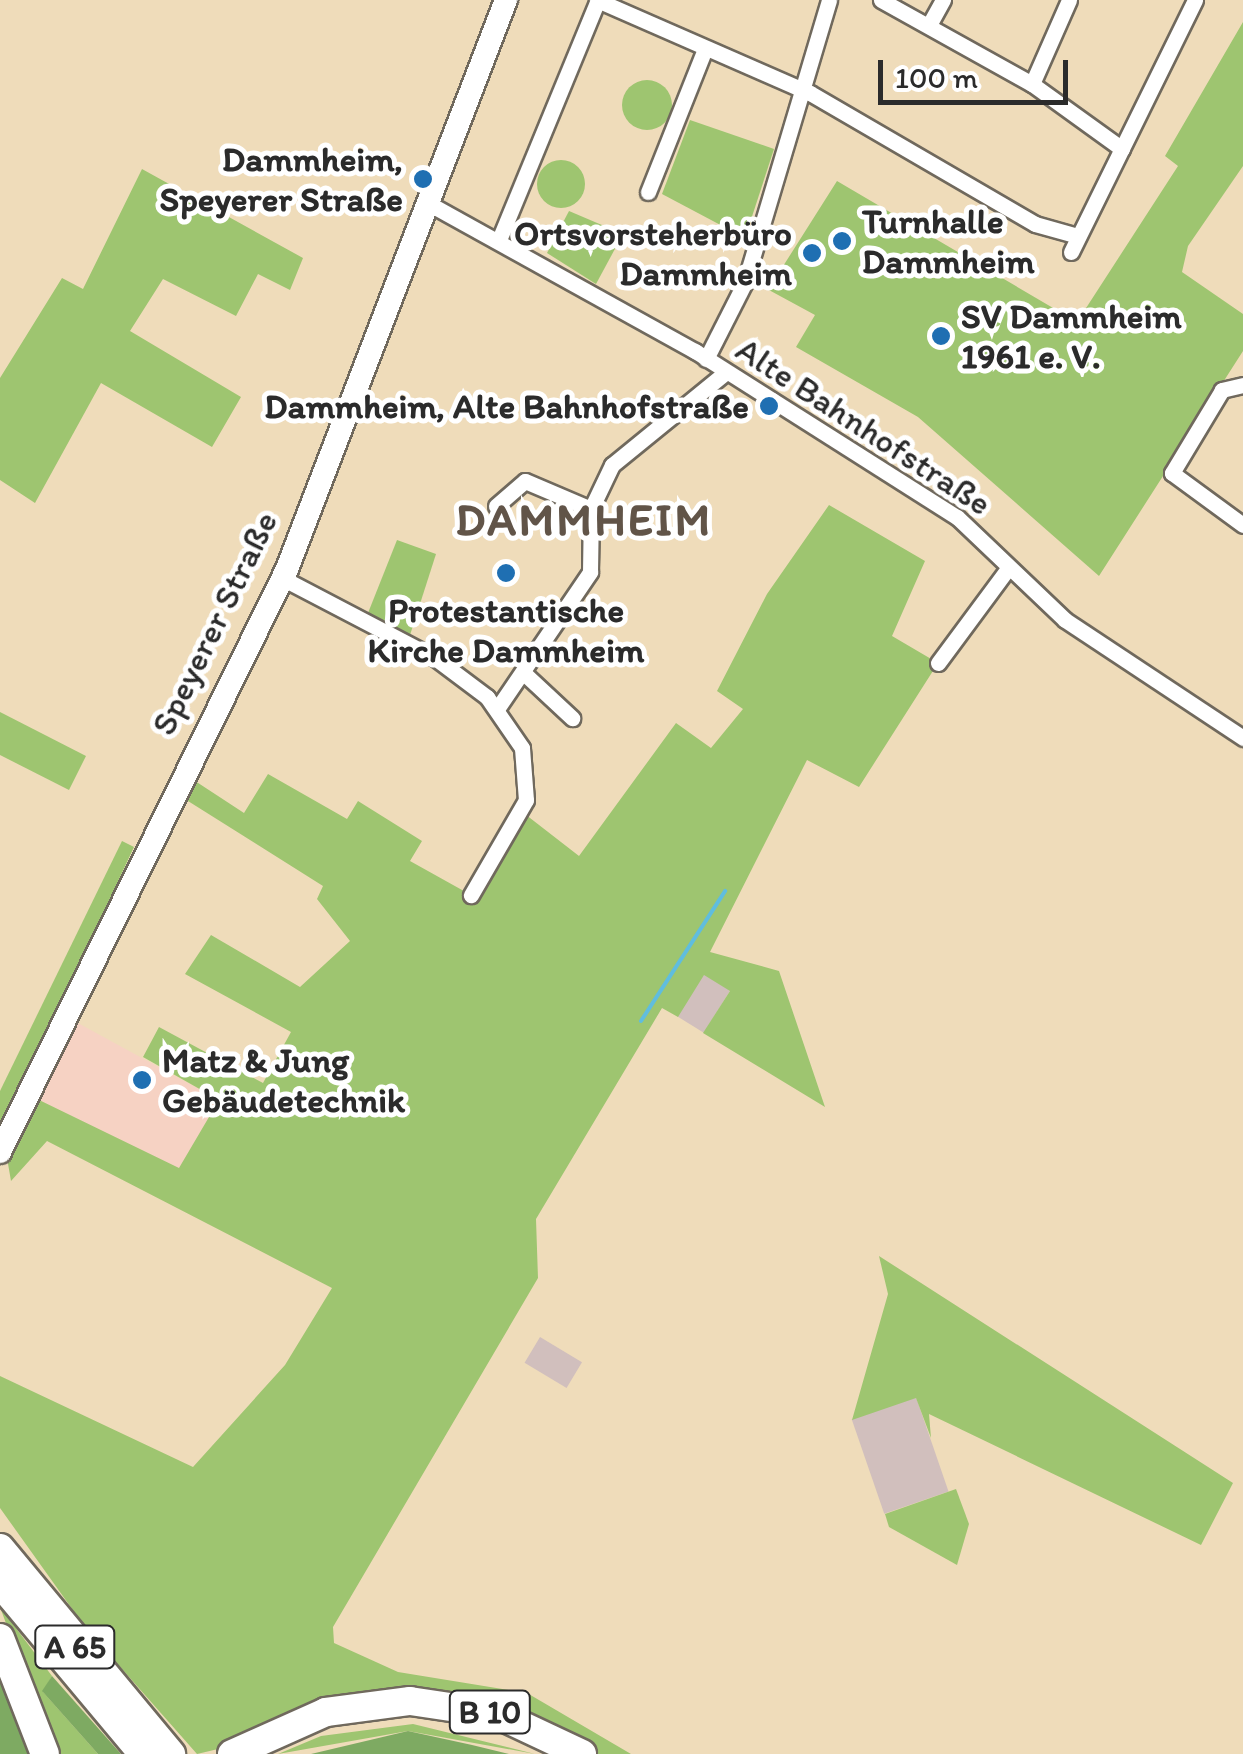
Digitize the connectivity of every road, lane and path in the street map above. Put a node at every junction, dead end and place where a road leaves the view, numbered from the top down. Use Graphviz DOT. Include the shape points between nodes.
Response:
graph roads {
  1 [pos="506,0"];
  2 [pos="597,0"];
  3 [pos="829,0"];
  4 [pos="881,0"];
  5 [pos="943,0"];
  6 [pos="1069,0"];
  7 [pos="1195,0"];
  8 [pos="929,25"];
  9 [pos="705,48"];
  10 [pos="1032,84"];
  11 [pos="801,88"];
  12 [pos="1122,149"];
  13 [pos="648,192"];
  14 [pos="426,202"];
  15 [pos="1078,236"];
  16 [pos="500,240"];
  17 [pos="1070,252"];
  18 [pos="706,358"];
  19 [pos="726,372"];
  20 [pos="1243,385"];
  21 [pos="496,506"];
  22 [pos="591,509"];
  23 [pos="1243,526"];
  24 [pos="1008,567"];
  25 [pos="282,578"];
  26 [pos="938,663"];
  27 [pos="527,676"];
  28 [pos="498,709"];
  29 [pos="572,718"];
  30 [pos="1243,738"];
  31 [pos="470,896"];
  32 [pos="0,1152"];
  33 [pos="0,1548"];
  34 [pos="0,1584"];
  35 [pos="0,1638"];
  36 [pos="152,1750"];
  37 [pos="44,1754"];
  38 [pos="232,1754"];
  39 [pos="264,1754"];
  40 [pos="553,1754"];
  41 [pos="582,1754"];
  1 -- 14 [label="street, Speyerer Straße"];
  2 -- 9 [label="street"];
  2 -- 16 [label="street"];
  3 -- 11 [label="street"];
  4 -- 8 [label="street"];
  5 -- 8 [label="street"];
  6 -- 10 [label="street"];
  7 -- 12 [label="street"];
  8 -- 10 [label="street"];
  9 -- 11 [label="street"];
  9 -- 13 [label="street"];
  10 -- 12 [label="street"];
  11 -- 15 [label="street" via="1034,224"];
  11 -- 18 [label="street" via="742,292"];
  12 -- 15 [label="street"];
  14 -- 16 [label="street, Alte Bahnhofstraße"];
  14 -- 25 [label="street, Speyerer Straße"];
  15 -- 17 [label="street"];
  16 -- 18 [label="street, Alte Bahnhofstraße"];
  18 -- 19 [label="street, Alte Bahnhofstraße"];
  19 -- 22 [label="street" via="628,445"];
  19 -- 24 [label="street, Alte Bahnhofstraße" via="957,517"];
  20 -- 23 [label="street" via="1222,390 1172,473"];
  21 -- 22 [label="street" via="525,481"];
  22 -- 27 [label="street" via="590,572"];
  24 -- 26 [label="street"];
  24 -- 30 [label="street, Alte Bahnhofstraße" via="1088,637"];
  25 -- 28 [label="street" via="421,650"];
  25 -- 32 [label="street, Speyerer Straße"];
  27 -- 28 [label="street"];
  27 -- 29 [label="street"];
  28 -- 31 [label="street" via="528,760 529,790"];
  33 -- 36 [label="highway, A 65"];
  34 -- 36 [label="highway, A 65"];
  35 -- 37 [label="highway"];
  38 -- 41 [label="highway, B 10" via="326,1712 410,1701 497,1714"];
  39 -- 40 [label="highway, B 10" via="330,1726 401,1716 474,1724"];
}
